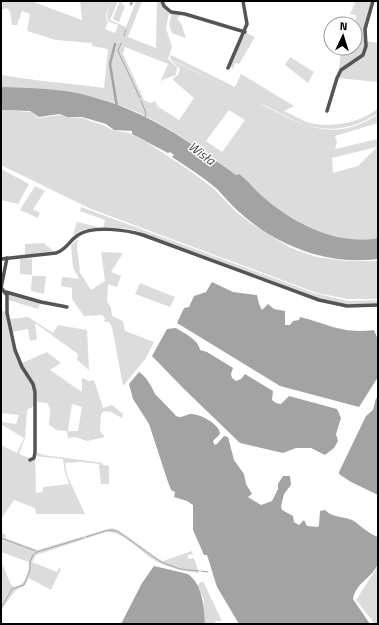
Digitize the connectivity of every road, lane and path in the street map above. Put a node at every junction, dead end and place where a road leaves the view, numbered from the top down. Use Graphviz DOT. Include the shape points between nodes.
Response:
graph roads {
  1 [pos="162,1"];
  2 [pos="243,1"];
  3 [pos="373,1"];
  4 [pos="245,32"];
  5 [pos="228,68"];
  6 [pos="327,111"];
  7 [pos="7,258"];
  8 [pos="1,259"];
  9 [pos="1,288"];
  10 [pos="6,292"];
  11 [pos="378,305"];
  12 [pos="67,307"];
  13 [pos="30,460"];
  1 -- 4 [label="street" via="171,12"];
  2 -- 4 [label="street" via="247,24"];
  3 -- 6 [label="street" via="365,29 363,55 341,70"];
  4 -- 5 [label="street"];
  7 -- 8 [label="street"];
  7 -- 9 [label="street"];
  7 -- 11 [label="street" via="59,252 77,236 86,232 122,230 143,235 319,300 347,306"];
  9 -- 10 [label="street"];
  10 -- 12 [label="street"];
  10 -- 13 [label="street" via="13,344 35,392 35,452 34,458"];
}
